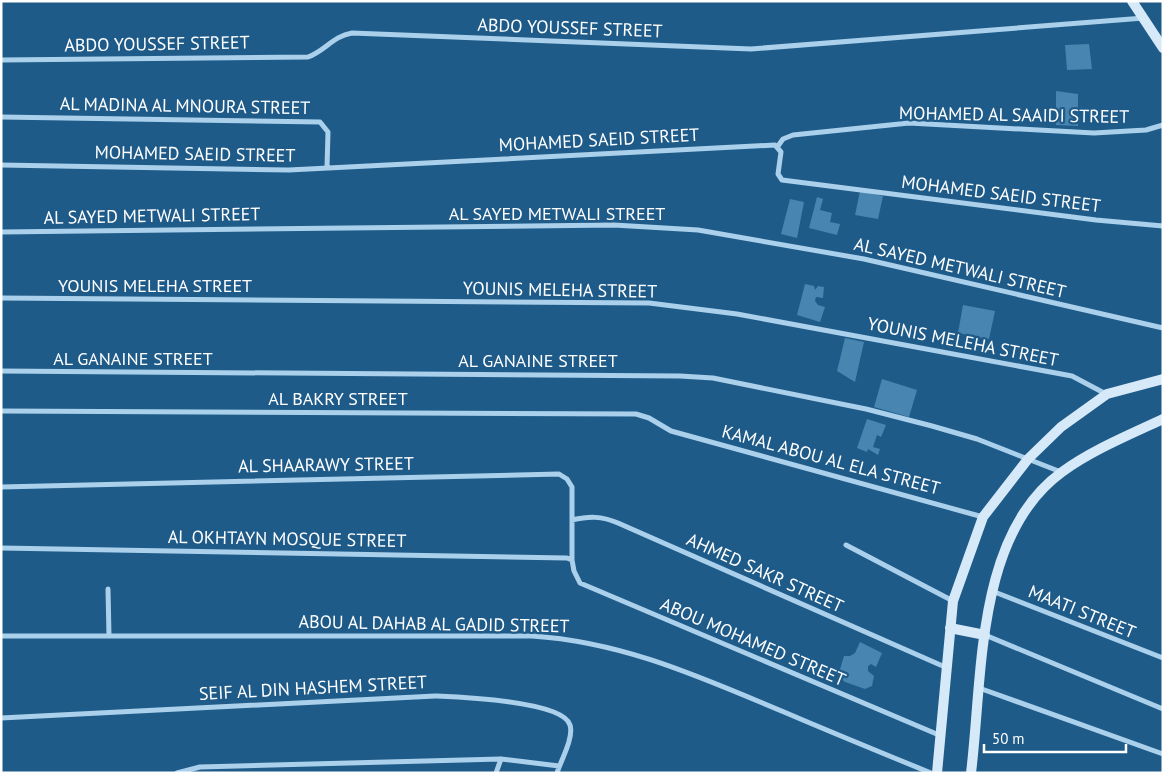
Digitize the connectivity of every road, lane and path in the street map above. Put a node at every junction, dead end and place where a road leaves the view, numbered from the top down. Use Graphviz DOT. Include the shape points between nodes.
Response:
graph roads {
  1 [pos="1132,1"];
  2 [pos="1144,18"];
  3 [pos="1163,48"];
  4 [pos="1,60"];
  5 [pos="1,117"];
  6 [pos="1163,125"];
  7 [pos="778,146"];
  8 [pos="1,165"];
  9 [pos="327,168"];
  10 [pos="1163,226"];
  11 [pos="1,232"];
  12 [pos="1,298"];
  13 [pos="1163,328"];
  14 [pos="1,371"];
  15 [pos="1163,378"];
  16 [pos="1107,394"];
  17 [pos="1,411"];
  18 [pos="1163,419"];
  19 [pos="671,431"];
  20 [pos="1028,459"];
  21 [pos="1061,472"];
  22 [pos="1,486"];
  23 [pos="983,516"];
  24 [pos="572,520"];
  25 [pos="846,545"];
  26 [pos="1,548"];
  27 [pos="572,560"];
  28 [pos="108,589"];
  29 [pos="992,591"];
  30 [pos="953,600"];
  31 [pos="950,628"];
  32 [pos="985,635"];
  33 [pos="1,636"];
  34 [pos="109,636"];
  35 [pos="1163,658"];
  36 [pos="945,667"];
  37 [pos="979,688"];
  38 [pos="1163,709"];
  39 [pos="1,718"];
  40 [pos="939,735"];
  41 [pos="1163,754"];
  42 [pos="501,759"];
  43 [pos="559,766"];
  44 [pos="178,773"];
  45 [pos="496,773"];
  46 [pos="557,773"];
  47 [pos="931,773"];
  48 [pos="937,773"];
  49 [pos="971,773"];
  1 -- 2 [label="street"];
  2 -- 3 [label="street"];
  2 -- 4 [label="street, ABDO YOUSSEF STREET" via="752,49 352,33 334,39 308,57"];
  5 -- 9 [label="street, AL MADINA AL MNOURA STREET" via="310,120 320,122 328,132"];
  6 -- 7 [label="street, MOHAMED AL SAAIDI STREET" via="1131,132 1085,133 909,123 793,135"];
  7 -- 9 [label="street, MOHAMED SAEID STREET"];
  7 -- 10 [label="street, MOHAMED SAEID STREET" via="781,152 778,174 782,180"];
  8 -- 9 [label="street, MOHAMED SAEID STREET" via="264,170"];
  11 -- 13 [label="street, AL SAYED METWALI STREET" via="614,225 698,230 864,259"];
  12 -- 16 [label="street, YOUNIS MELEHA STREET" via="649,303 737,314 1072,376"];
  14 -- 20 [label="street, AL GANAINE STREET" via="713,378 866,409 977,439"];
  15 -- 16 [label="street"];
  16 -- 20 [label="street" via="1061,427"];
  17 -- 19 [label="street, AL BAKRY STREET" via="636,414"];
  18 -- 21 [label="street"];
  19 -- 23 [label="street, KAMAL ABOU AL ELA STREET"];
  20 -- 21 [label="street, AL GANAINE STREET"];
  20 -- 23 [label="street"];
  21 -- 29 [label="street" via="1045,487 1016,526 1005,548"];
  22 -- 24 [label="street, AL SHAARAWY STREET" via="559,474 568,479 572,487"];
  23 -- 30 [label="street"];
  24 -- 27 [label="street, AL SHAARAWY STREET"];
  24 -- 36 [label="street, AHMED SAKR STREET" via="604,517"];
  25 -- 30 [label="street"];
  26 -- 27 [label="street, AL OKHTAYN MOSQUE STREET"];
  27 -- 40 [label="street, ABOU MOHAMED STREET" via="580,583"];
  28 -- 34 [label="street"];
  29 -- 32 [label="street"];
  29 -- 35 [label="street, MAATI STREET"];
  30 -- 31 [label="street"];
  31 -- 32 [label="street"];
  31 -- 36 [label="street"];
  32 -- 37 [label="street"];
  32 -- 38 [label="street"];
  33 -- 34 [label="street, ABOU AL DAHAB AL GADID STREET"];
  34 -- 47 [label="street, ABOU AL DAHAB AL GADID STREET" via="532,636 591,642 641,655 716,683"];
  36 -- 40 [label="street"];
  37 -- 41 [label="street"];
  37 -- 49 [label="street"];
  39 -- 43 [label="street, SEIF AL DIN HASHEM STREET" via="435,696 496,698 564,717 568,721 571,732"];
  40 -- 48 [label="street"];
  42 -- 43 [label="street"];
  42 -- 44 [label="street" via="200,767"];
  42 -- 45 [label="street"];
  43 -- 46 [label="street, SEIF AL DIN HASHEM STREET"];
}
